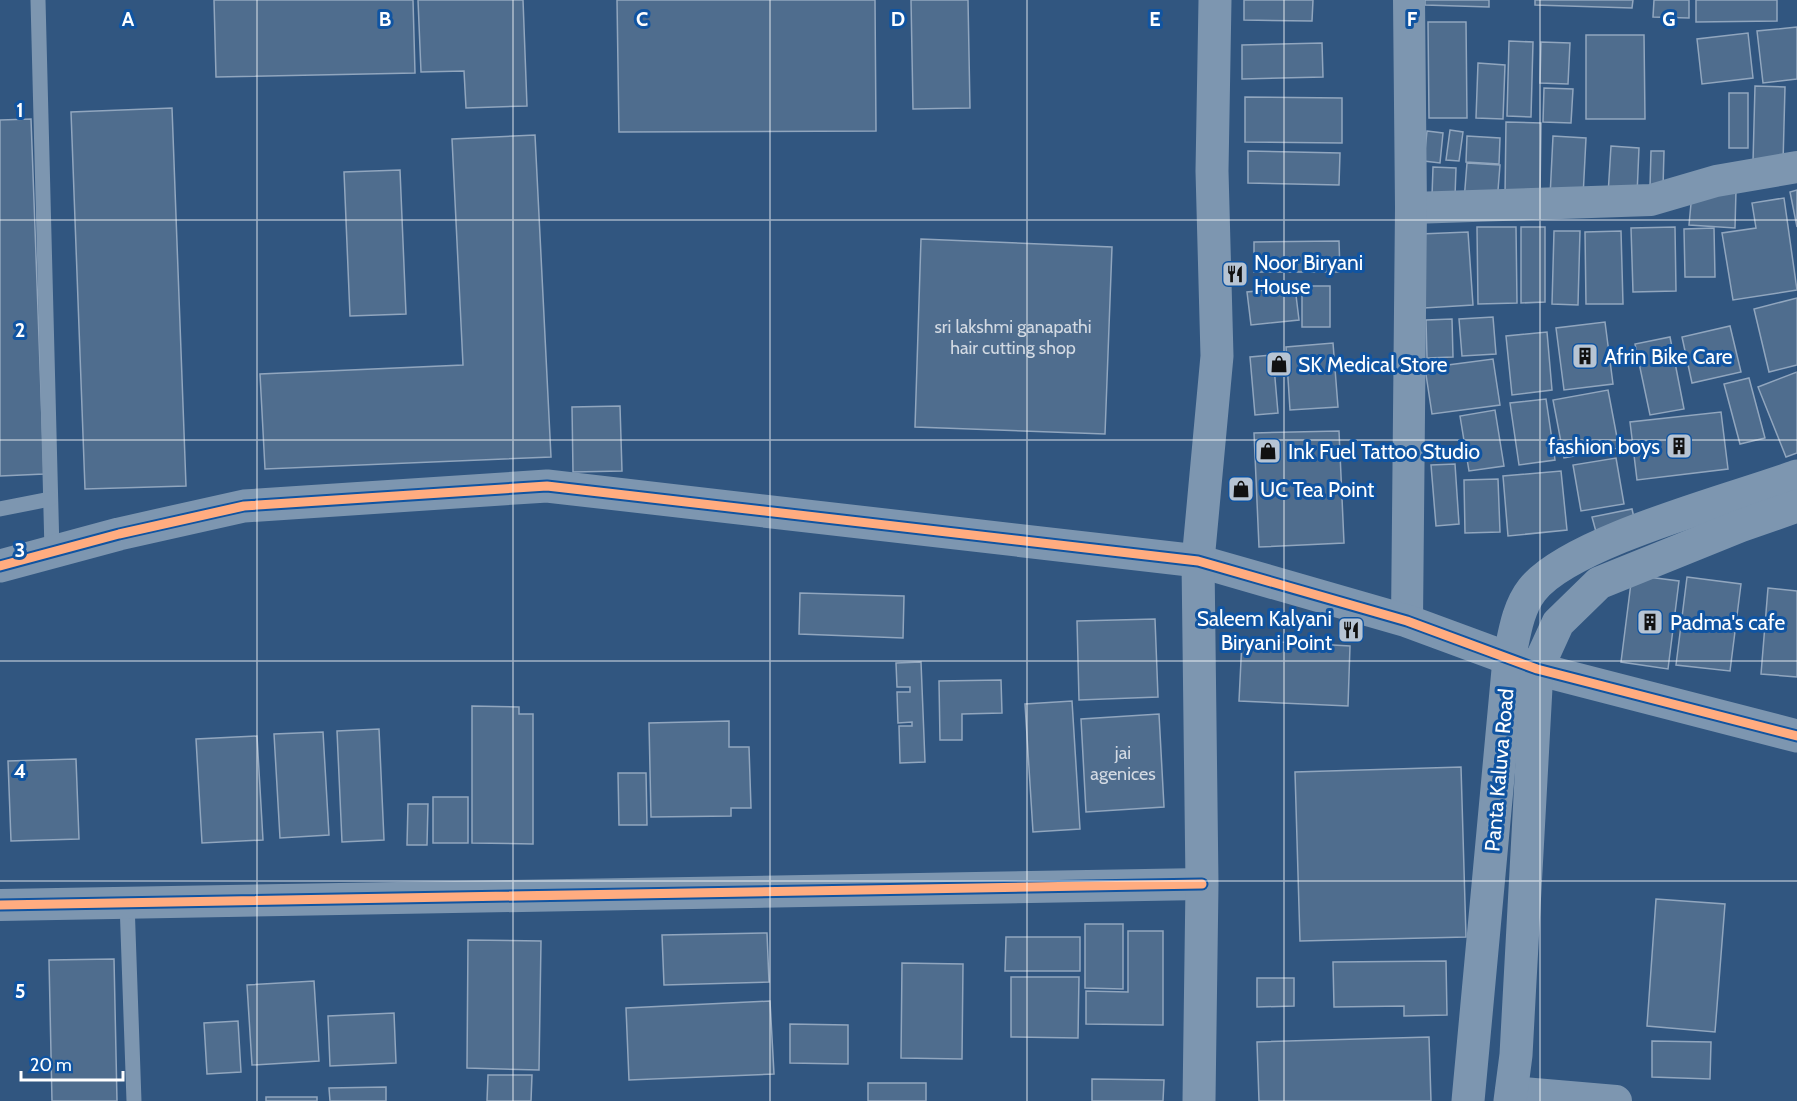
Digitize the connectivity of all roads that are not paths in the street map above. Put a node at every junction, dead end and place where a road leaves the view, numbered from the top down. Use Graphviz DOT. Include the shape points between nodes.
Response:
graph roads {
  1 [pos="38,0"];
  2 [pos="1215,0"];
  3 [pos="1408,0"];
  4 [pos="1797,167"];
  5 [pos="1411,208"];
  6 [pos="1797,476"];
  7 [pos="50,499"];
  8 [pos="1797,506"];
  9 [pos="0,509"];
  10 [pos="52,551"];
  11 [pos="1198,561"];
  12 [pos="0,566"];
  13 [pos="1407,621"];
  14 [pos="1523,664"];
  15 [pos="1797,736"];
  16 [pos="1202,884"];
  17 [pos="127,902"];
  18 [pos="0,905"];
  19 [pos="1511,1096"];
  20 [pos="134,1101"];
  21 [pos="1199,1101"];
  22 [pos="1468,1101"];
  23 [pos="1616,1101"];
  1 -- 7 [label="lane"];
  2 -- 11 [label="street" via="1212,171 1216,356"];
  3 -- 5 [label="street"];
  4 -- 5 [label="street" via="1716,181 1651,200"];
  5 -- 13 [label="street"];
  6 -- 14 [label="street, Panta Kaluva Road" via="1599,546 1566,563 1531,590 1519,616"];
  7 -- 9 [label="lane"];
  7 -- 10 [label="lane"];
  8 -- 14 [label="street, Panta Kaluva Road" via="1599,583"];
  10 -- 11 [label="street" via="244,506 548,486"];
  10 -- 12 [label="street"];
  11 -- 13 [label="street"];
  11 -- 16 [label="street"];
  13 -- 14 [label="street"];
  14 -- 15 [label="street"];
  14 -- 19 [label="street, Panta Kaluva Road" via="1516,1055"];
  14 -- 22 [label="street, Panta Kaluva Road"];
  16 -- 17 [label="street"];
  16 -- 21 [label="street"];
  17 -- 18 [label="street"];
  17 -- 20 [label="lane"];
  19 -- 23 [label="street"];
}
